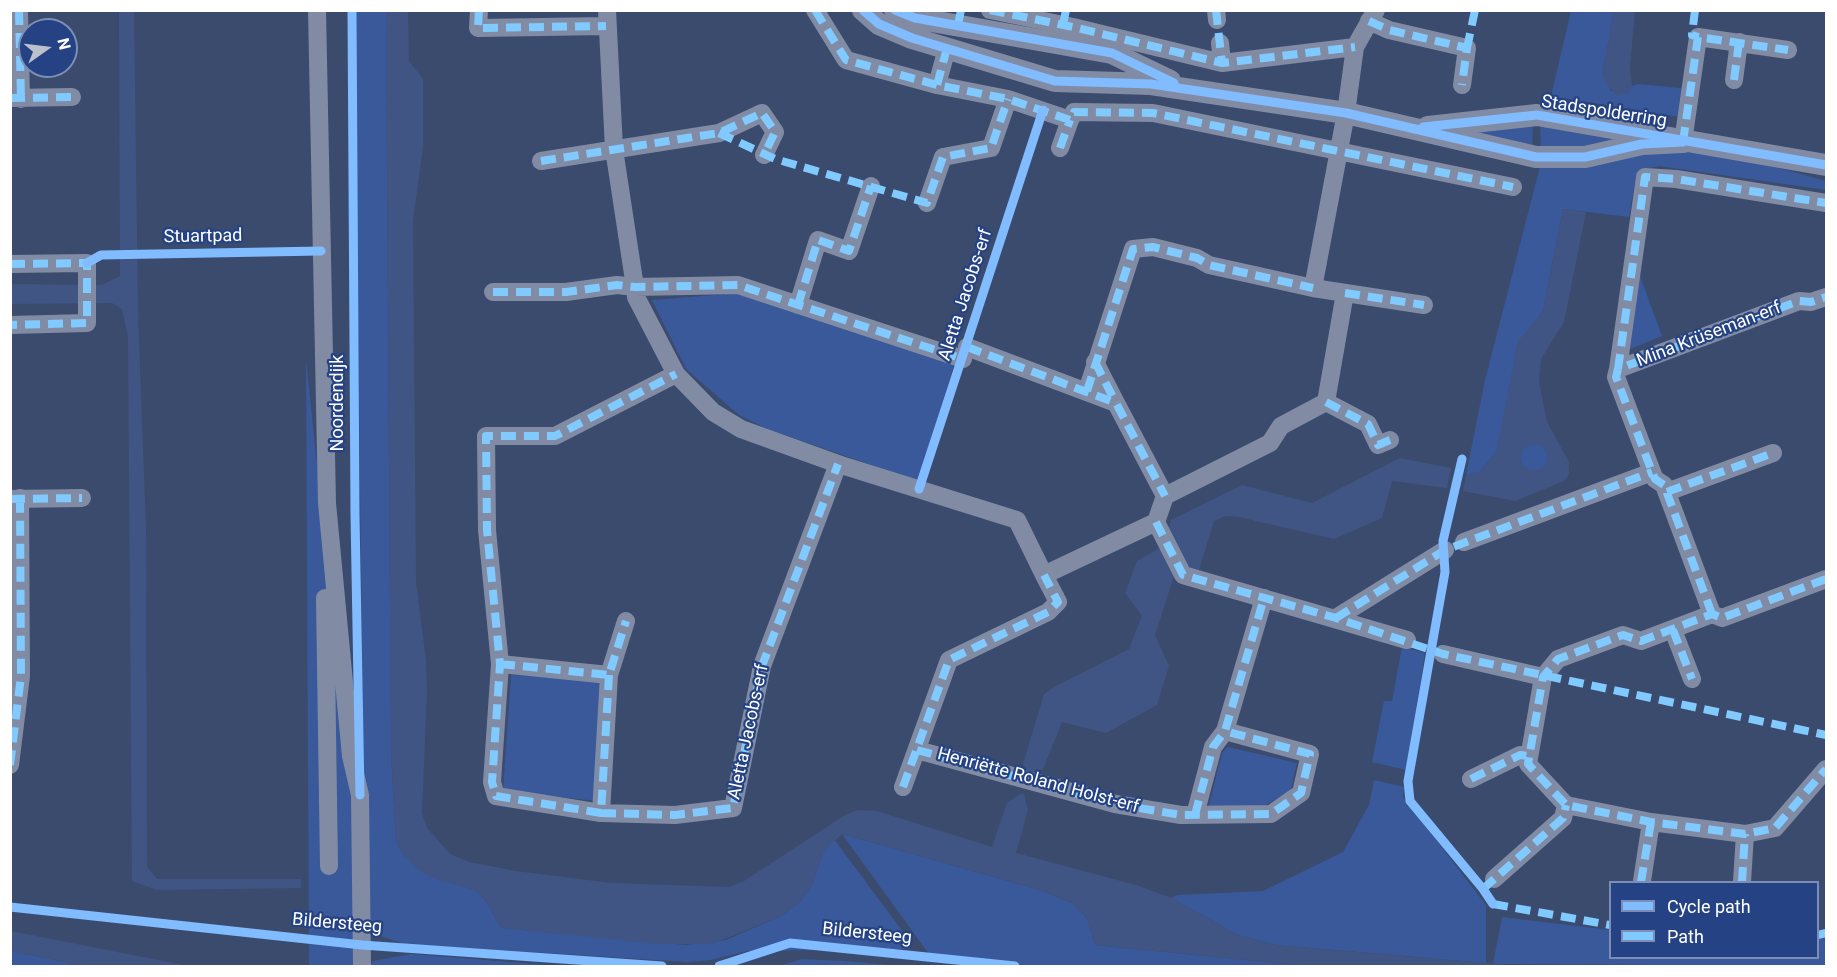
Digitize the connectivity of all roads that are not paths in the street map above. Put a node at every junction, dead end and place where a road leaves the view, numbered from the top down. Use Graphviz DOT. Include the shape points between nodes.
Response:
graph roads {
  1 [pos="19,10"];
  2 [pos="317,10"];
  3 [pos="479,10"];
  4 [pos="815,10"];
  5 [pos="863,10"];
  6 [pos="895,10"];
  7 [pos="990,10"];
  8 [pos="1373,16"];
  9 [pos="607,18"];
  10 [pos="960,18"];
  11 [pos="1068,21"];
  12 [pos="1739,42"];
  13 [pos="1220,43"];
  14 [pos="1355,47"];
  15 [pos="947,48"];
  16 [pos="1788,50"];
  17 [pos="1222,63"];
  18 [pos="1734,80"];
  19 [pos="937,85"];
  20 [pos="1462,86"];
  21 [pos="1185,88"];
  22 [pos="72,97"];
  23 [pos="16,98"];
  24 [pos="1008,99"];
  25 [pos="1346,113"];
  26 [pos="1070,120"];
  27 [pos="1411,128"];
  28 [pos="1683,142"];
  29 [pos="614,148"];
  30 [pos="1060,148"];
  31 [pos="1338,150"];
  32 [pos="764,154"];
  33 [pos="541,161"];
  34 [pos="1827,165"];
  35 [pos="870,186"];
  36 [pos="1513,187"];
  37 [pos="927,202"];
  38 [pos="1827,203"];
  39 [pos="10,264"];
  40 [pos="634,287"];
  41 [pos="1313,288"];
  42 [pos="493,292"];
  43 [pos="1345,293"];
  44 [pos="1827,297"];
  45 [pos="798,304"];
  46 [pos="1424,305"];
  47 [pos="10,325"];
  48 [pos="1095,362"];
  49 [pos="1618,369"];
  50 [pos="675,374"];
  51 [pos="1087,391"];
  52 [pos="1326,402"];
  53 [pos="1116,403"];
  54 [pos="1390,440"];
  55 [pos="1773,453"];
  56 [pos="838,464"];
  57 [pos="1652,472"];
  58 [pos="1666,492"];
  59 [pos="1165,496"];
  60 [pos="82,498"];
  61 [pos="15,499"];
  62 [pos="327,503"];
  63 [pos="1156,522"];
  64 [pos="1464,542"];
  65 [pos="1445,550"];
  66 [pos="1044,575"];
  67 [pos="1827,579"];
  68 [pos="1264,598"];
  69 [pos="1713,614"];
  70 [pos="1336,618"];
  71 [pos="626,621"];
  72 [pos="1673,630"];
  73 [pos="1407,640"];
  74 [pos="1443,654"];
  75 [pos="500,664"];
  76 [pos="609,675"];
  77 [pos="16,676"];
  78 [pos="1543,677"];
  79 [pos="1692,679"];
  80 [pos="1226,731"];
  81 [pos="917,750"];
  82 [pos="1529,756"];
  83 [pos="10,765"];
  84 [pos="1827,768"];
  85 [pos="1471,779"];
  86 [pos="903,787"];
  87 [pos="1566,805"];
  88 [pos="601,813"];
  89 [pos="1195,815"];
  90 [pos="1651,822"];
  91 [pos="1745,834"];
  92 [pos="329,866"];
  93 [pos="1494,879"];
  94 [pos="1642,881"];
  95 [pos="1742,881"];
  96 [pos="362,966"];
  1 -- 23 [label="street"];
  2 -- 62 [label="street, Noordendijk"];
  3 -- 9 [label="street" via="478,28"];
  4 -- 19 [label="street" via="846,60"];
  5 -- 15 [label="street, Stadspolderring" via="879,24"];
  6 -- 10 [label="street, Stadspolderring" via="915,18"];
  7 -- 11 [label="street"];
  8 -- 14 [label="street"];
  8 -- 20 [label="street" via="1389,30 1467,48"];
  9 -- 29 [label="street"];
  10 -- 21 [label="street, Stadspolderring" via="1112,53"];
  11 -- 17 [label="street"];
  12 -- 16 [label="street, Stadspolderring"];
  12 -- 18 [label="street"];
  12 -- 28 [label="street, Stadspolderring" via="1698,36"];
  13 -- 17 [label="street"];
  14 -- 17 [label="street"];
  14 -- 25 [label="street"];
  15 -- 19 [label="street"];
  15 -- 21 [label="street, Stadspolderring" via="1055,81"];
  19 -- 24 [label="street"];
  21 -- 25 [label="street, Stadspolderring"];
  22 -- 23 [label="street"];
  24 -- 26 [label="street"];
  24 -- 37 [label="street" via="991,148 943,157"];
  25 -- 27 [label="street, Stadspolderring"];
  25 -- 31 [label="street"];
  26 -- 30 [label="street"];
  26 -- 31 [label="street" via="1074,112 1153,113"];
  27 -- 28 [label="street, Stadspolderring" via="1537,115"];
  27 -- 28 [label="street, Stadspolderring" via="1536,157 1585,157 1642,144"];
  28 -- 34 [label="street, Stadspolderring"];
  29 -- 32 [label="street" via="719,133 762,113 775,132"];
  29 -- 33 [label="street"];
  29 -- 40 [label="street"];
  31 -- 36 [label="street"];
  31 -- 41 [label="street"];
  35 -- 45 [label="street" via="849,250 818,240"];
  38 -- 49 [label="street" via="1646,177"];
  39 -- 47 [label="street" via="87,263 87,323"];
  40 -- 42 [label="street, Aletta Jacobs-erf"];
  40 -- 45 [label="street, Aletta Jacobs-erf" via="738,285"];
  40 -- 50 [label="street"];
  41 -- 43 [label="street"];
  41 -- 48 [label="street" via="1209,265 1154,247 1133,249"];
  43 -- 46 [label="street"];
  43 -- 52 [label="street"];
  44 -- 49 [label="street, Mina Krüseman-erf" via="1799,301"];
  45 -- 51 [label="street, Aletta Jacobs-erf"];
  48 -- 51 [label="street"];
  48 -- 53 [label="street"];
  49 -- 57 [label="street, Mina Krüseman-erf" via="1616,377"];
  50 -- 56 [label="street" via="713,412 741,429"];
  50 -- 75 [label="street, Aletta Jacobs-erf" via="555,436 486,436 488,542"];
  51 -- 53 [label="street"];
  52 -- 54 [label="street" via="1368,424 1378,445"];
  52 -- 59 [label="street" via="1281,426 1270,443"];
  53 -- 59 [label="street"];
  55 -- 58 [label="street"];
  56 -- 66 [label="street, Henriëtte Roland Holst-erf" via="1017,520"];
  56 -- 88 [label="street, Aletta Jacobs-erf" via="762,666 733,808 675,815"];
  57 -- 58 [label="street, Mina Krüseman-erf"];
  57 -- 64 [label="street"];
  58 -- 69 [label="street, Mina Krüseman-erf"];
  59 -- 63 [label="street"];
  60 -- 61 [label="street"];
  61 -- 77 [label="street"];
  62 -- 92 [label="street, Noordendijk" via="324,568"];
  62 -- 96 [label="street, Noordendijk" via="351,756 360,795"];
  63 -- 66 [label="street"];
  63 -- 68 [label="street" via="1183,575"];
  65 -- 70 [label="street"];
  66 -- 81 [label="street, Henriëtte Roland Holst-erf" via="1058,602 1048,612 950,660"];
  67 -- 69 [label="street" via="1722,618"];
  68 -- 70 [label="street"];
  68 -- 80 [label="street"];
  69 -- 72 [label="street"];
  70 -- 73 [label="street"];
  71 -- 76 [label="street"];
  72 -- 78 [label="street" via="1641,641 1623,635 1558,659"];
  72 -- 79 [label="street"];
  74 -- 78 [label="street"];
  75 -- 76 [label="street"];
  75 -- 88 [label="street, Aletta Jacobs-erf" via="492,782 496,796"];
  76 -- 88 [label="street"];
  77 -- 83 [label="street"];
  78 -- 82 [label="street"];
  80 -- 89 [label="street" via="1213,747"];
  80 -- 89 [label="street, Henriëtte Roland Holst-erf" via="1310,754 1301,793 1271,814"];
  81 -- 86 [label="street, Henriëtte Roland Holst-erf"];
  81 -- 89 [label="street, Henriëtte Roland Holst-erf" via="1114,804"];
  82 -- 85 [label="street" via="1520,755"];
  82 -- 87 [label="street" via="1528,764"];
  84 -- 91 [label="street" via="1775,828"];
  87 -- 90 [label="street"];
  87 -- 93 [label="street" via="1563,818"];
  90 -- 91 [label="street"];
  90 -- 94 [label="street"];
  91 -- 95 [label="street"];
}
